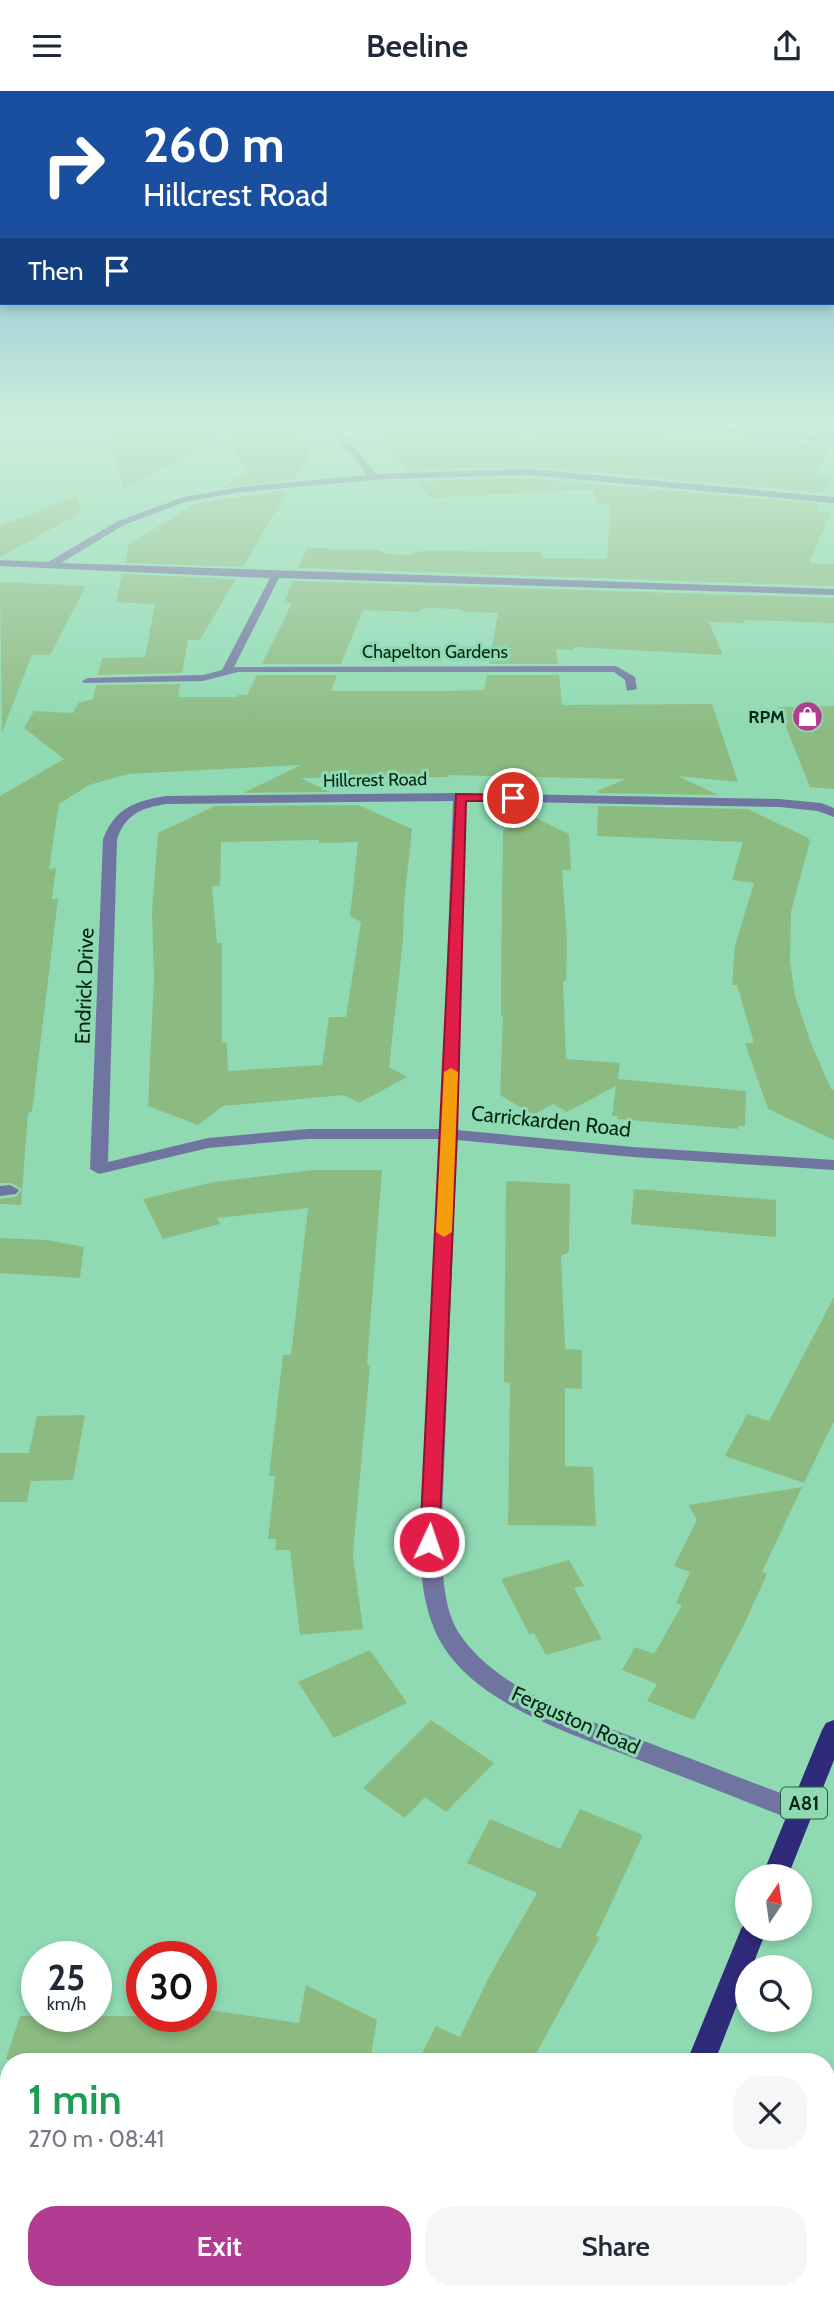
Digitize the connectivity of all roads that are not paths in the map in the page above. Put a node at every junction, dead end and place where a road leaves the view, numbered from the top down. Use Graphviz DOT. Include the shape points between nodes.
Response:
graph roads {
  1 [pos="115,525"];
  2 [pos="0,563"];
  3 [pos="49,566"];
  4 [pos="275,575"];
  5 [pos="834,591"];
  6 [pos="226,672"];
  7 [pos="88,681"];
  8 [pos="631,689"];
  9 [pos="460,797"];
  10 [pos="127,810"];
  11 [pos="834,813"];
  12 [pos="449,1134"];
  13 [pos="834,1165"];
  14 [pos="99,1169"];
  15 [pos="834,1730"];
  16 [pos="801,1812"];
  17 [pos="780,1864"];
  18 [pos="749,1941"];
  19 [pos="704,2053"];
  1 -- 3 [label="street"];
  2 -- 3 [label="street"];
  3 -- 4 [label="street"];
  4 -- 5 [label="street"];
  4 -- 6 [label="street"];
  6 -- 7 [label="street, Chapelton Gardens" via="202,678"];
  6 -- 8 [label="street, Chapelton Gardens" via="616,670 631,679"];
  9 -- 10 [label="street, Hillcrest Road" via="166,800"];
  9 -- 11 [label="street, Hillcrest Road" via="779,803 821,807"];
  9 -- 12 [label="street, Ferguston Road"];
  10 -- 14 [label="street, Endrick Drive" via="110,839"];
  12 -- 13 [label="street, Carrickarden Road"];
  12 -- 14 [label="street, Carrickarden Road" via="308,1134 208,1143"];
  12 -- 16 [label="street, Ferguston Road" via="429,1542 433,1593 451,1642 480,1673 522,1699"];
  15 -- 16 [label="main road, A81"];
  16 -- 17 [label="main road, A81"];
  18 -- 19 [label="main road"];
}
